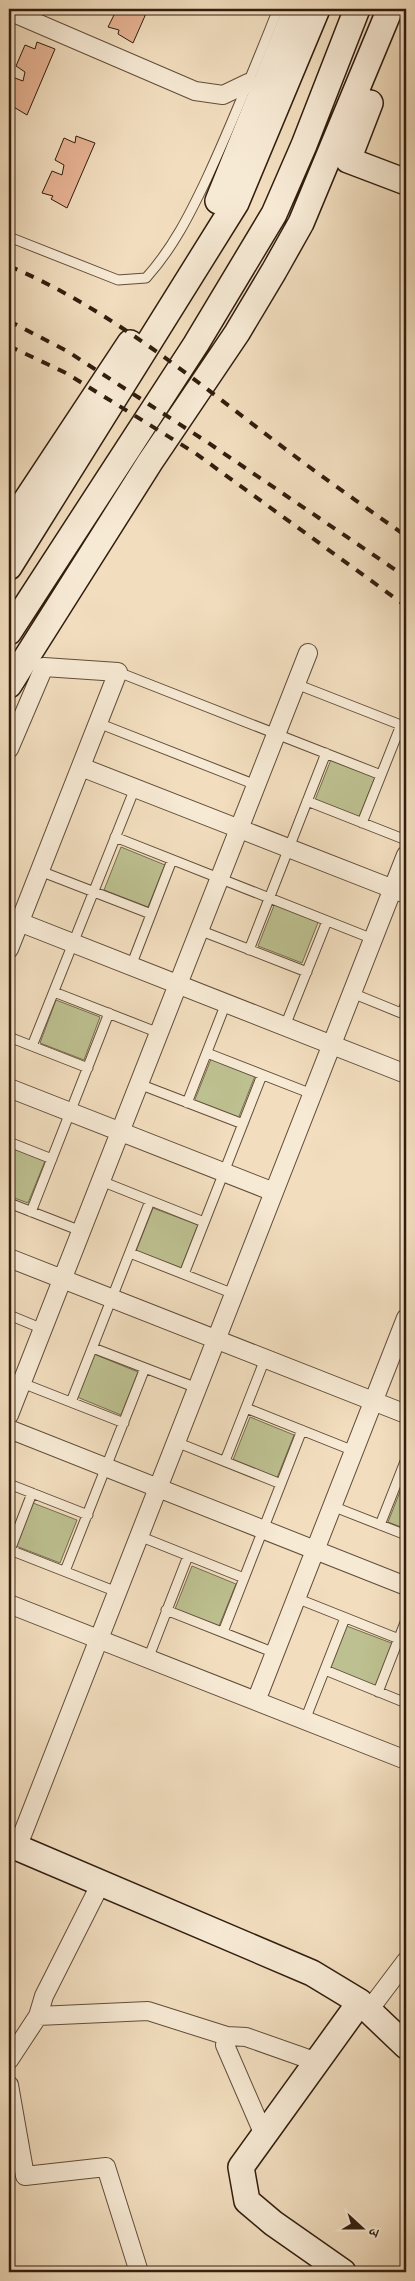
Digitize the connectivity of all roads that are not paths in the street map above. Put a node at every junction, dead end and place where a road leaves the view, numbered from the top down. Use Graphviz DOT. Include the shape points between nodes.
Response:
graph roads {
  1 [pos="278,9"];
  2 [pos="296,9"];
  3 [pos="317,9"];
  4 [pos="357,9"];
  5 [pos="390,9"];
  6 [pos="406,9"];
  7 [pos="9,11"];
  8 [pos="248,84"];
  9 [pos="406,182"];
  10 [pos="9,237"];
  11 [pos="9,526"];
  12 [pos="9,567"];
  13 [pos="9,632"];
  14 [pos="308,653"];
  15 [pos="118,672"];
  16 [pos="296,684"];
  17 [pos="9,685"];
  18 [pos="98,723"];
  19 [pos="404,726"];
  20 [pos="276,734"];
  21 [pos="9,749"];
  22 [pos="326,753"];
  23 [pos="81,767"];
  24 [pos="381,774"];
  25 [pos="256,785"];
  26 [pos="135,788"];
  27 [pos="307,801"];
  28 [pos="362,823"];
  29 [pos="239,829"];
  30 [pos="115,837"];
  31 [pos="406,840"];
  32 [pos="289,848"];
  33 [pos="406,855"];
  34 [pos="172,860"];
  35 [pos="40,871"];
  36 [pos="220,878"];
  37 [pos="94,892"];
  38 [pos="400,892"];
  39 [pos="269,898"];
  40 [pos="151,914"];
  41 [pos="14,920"];
  42 [pos="327,921"];
  43 [pos="199,930"];
  44 [pos="373,939"];
  45 [pos="72,943"];
  46 [pos="9,949"];
  47 [pos="249,950"];
  48 [pos="130,966"];
  49 [pos="307,972"];
  50 [pos="178,984"];
  51 [pos="54,992"];
  52 [pos="352,993"];
  53 [pos="226,1003"];
  54 [pos="406,1003"];
  55 [pos="109,1013"];
  56 [pos="404,1014"];
  57 [pos="285,1026"];
  58 [pos="159,1033"];
  59 [pos="9,1037"];
  60 [pos="331,1044"];
  61 [pos="32,1046"];
  62 [pos="207,1053"];
  63 [pos="88,1068"];
  64 [pos="406,1074"];
  65 [pos="262,1075"];
  66 [pos="139,1084"];
  67 [pos="9,1088"];
  68 [pos="312,1094"];
  69 [pos="187,1103"];
  70 [pos="70,1112"];
  71 [pos="243,1124"];
  72 [pos="120,1132"];
  73 [pos="9,1142"];
  74 [pos="52,1158"];
  75 [pos="224,1172"];
  76 [pos="100,1181"];
  77 [pos="274,1192"];
  78 [pos="150,1201"];
  79 [pos="9,1203"];
  80 [pos="31,1212"];
  81 [pos="204,1222"];
  82 [pos="81,1231"];
  83 [pos="130,1253"];
  84 [pos="9,1258"];
  85 [pos="184,1274"];
  86 [pos="62,1280"];
  87 [pos="234,1294"];
  88 [pos="112,1299"];
  89 [pos="9,1316"];
  90 [pos="406,1318"];
  91 [pos="43,1329"];
  92 [pos="216,1340"];
  93 [pos="93,1348"];
  94 [pos="265,1359"];
  95 [pos="145,1368"];
  96 [pos="22,1383"];
  97 [pos="197,1388"];
  98 [pos="71,1402"];
  99 [pos="373,1402"];
  100 [pos="246,1408"];
  101 [pos="406,1414"];
  102 [pos="9,1415"];
  103 [pos="124,1423"];
  104 [pos="9,1429"];
  105 [pos="302,1430"];
  106 [pos="176,1442"];
  107 [pos="354,1451"];
  108 [pos="406,1459"];
  109 [pos="225,1462"];
  110 [pos="106,1467"];
  111 [pos="404,1470"];
  112 [pos="9,1484"];
  113 [pos="281,1484"];
  114 [pos="158,1488"];
  115 [pos="32,1493"];
  116 [pos="332,1506"];
  117 [pos="88,1515"];
  118 [pos="380,1525"];
  119 [pos="263,1529"];
  120 [pos="406,1535"];
  121 [pos="139,1536"];
  122 [pos="315,1550"];
  123 [pos="9,1551"];
  124 [pos="188,1556"];
  125 [pos="66,1571"];
  126 [pos="244,1578"];
  127 [pos="406,1586"];
  128 [pos="117,1592"];
  129 [pos="296,1598"];
  130 [pos="9,1604"];
  131 [pos="166,1610"];
  132 [pos="345,1618"];
  133 [pos="406,1620"];
  134 [pos="223,1632"];
  135 [pos="98,1639"];
  136 [pos="399,1639"];
  137 [pos="275,1653"];
  138 [pos="148,1659"];
  139 [pos="324,1670"];
  140 [pos="378,1692"];
  141 [pos="256,1701"];
  142 [pos="406,1703"];
  143 [pos="305,1720"];
  144 [pos="406,1760"];
  145 [pos="13,1846"];
  146 [pos="101,1883"];
  147 [pos="406,1961"];
  148 [pos="364,2006"];
  149 [pos="38,2016"];
  150 [pos="227,2036"];
  151 [pos="406,2046"];
  152 [pos="9,2060"];
  153 [pos="317,2062"];
  154 [pos="9,2086"];
  155 [pos="264,2135"];
  156 [pos="139,2272"];
  157 [pos="343,2272"];
  1 -- 8 [label="lane"];
  2 -- 11 [label="street" via="218,202"];
  3 -- 12 [label="street" via="236,203"];
  4 -- 13 [label="street" via="274,214 196,344"];
  5 -- 17 [label="street" via="301,223 274,271"];
  6 -- 9 [label="street" via="348,160"];
  7 -- 8 [label="street" via="195,91 224,95"];
  8 -- 10 [label="lane" via="184,225 164,259 146,278 118,280"];
  14 -- 16 [label="street"];
  15 -- 18 [label="street"];
  15 -- 20 [label="lane"];
  15 -- 21 [label="street" via="44,667"];
  16 -- 19 [label="lane"];
  16 -- 20 [label="street"];
  18 -- 23 [label="street"];
  18 -- 25 [label="lane"];
  19 -- 24 [label="lane"];
  20 -- 22 [label="lane"];
  20 -- 25 [label="street"];
  22 -- 24 [label="lane"];
  22 -- 27 [label="lane"];
  23 -- 26 [label="street"];
  23 -- 35 [label="street"];
  24 -- 28 [label="lane"];
  25 -- 29 [label="street"];
  26 -- 29 [label="street"];
  26 -- 30 [label="lane"];
  27 -- 28 [label="lane"];
  27 -- 32 [label="lane"];
  28 -- 31 [label="lane"];
  29 -- 32 [label="street"];
  29 -- 36 [label="street"];
  30 -- 34 [label="lane"];
  30 -- 37 [label="lane"];
  32 -- 38 [label="street"];
  32 -- 39 [label="lane"];
  33 -- 38 [label="street"];
  34 -- 36 [label="lane"];
  34 -- 40 [label="lane"];
  35 -- 37 [label="lane"];
  35 -- 41 [label="street"];
  36 -- 39 [label="lane"];
  36 -- 43 [label="street"];
  37 -- 40 [label="lane"];
  37 -- 45 [label="lane"];
  38 -- 44 [label="street"];
  39 -- 42 [label="lane"];
  39 -- 47 [label="lane"];
  40 -- 48 [label="lane"];
  41 -- 45 [label="street"];
  41 -- 46 [label="street"];
  42 -- 44 [label="lane"];
  42 -- 49 [label="lane"];
  43 -- 47 [label="lane"];
  43 -- 50 [label="street"];
  44 -- 52 [label="street"];
  45 -- 48 [label="street"];
  45 -- 51 [label="lane"];
  47 -- 49 [label="lane"];
  48 -- 50 [label="street"];
  49 -- 57 [label="lane"];
  50 -- 53 [label="street"];
  50 -- 58 [label="street"];
  51 -- 55 [label="lane"];
  51 -- 61 [label="lane"];
  52 -- 56 [label="lane"];
  52 -- 60 [label="street"];
  53 -- 57 [label="street"];
  53 -- 62 [label="lane"];
  54 -- 56 [label="lane"];
  55 -- 58 [label="lane"];
  55 -- 63 [label="lane"];
  57 -- 60 [label="street"];
  58 -- 66 [label="street"];
  59 -- 61 [label="lane"];
  60 -- 64 [label="street"];
  60 -- 68 [label="street"];
  61 -- 63 [label="lane"];
  62 -- 65 [label="lane"];
  62 -- 69 [label="lane"];
  63 -- 70 [label="lane"];
  65 -- 68 [label="lane"];
  65 -- 71 [label="lane"];
  66 -- 69 [label="lane"];
  66 -- 72 [label="street"];
  67 -- 70 [label="street"];
  68 -- 77 [label="street"];
  69 -- 71 [label="lane"];
  70 -- 72 [label="street"];
  70 -- 74 [label="lane"];
  71 -- 75 [label="lane"];
  72 -- 75 [label="street"];
  72 -- 76 [label="street"];
  73 -- 74 [label="lane"];
  74 -- 80 [label="lane"];
  75 -- 77 [label="street"];
  75 -- 81 [label="lane"];
  76 -- 78 [label="lane"];
  76 -- 82 [label="street"];
  77 -- 87 [label="street"];
  78 -- 81 [label="lane"];
  78 -- 83 [label="lane"];
  79 -- 80 [label="lane"];
  80 -- 82 [label="lane"];
  81 -- 85 [label="lane"];
  82 -- 86 [label="street"];
  83 -- 85 [label="lane"];
  83 -- 88 [label="lane"];
  84 -- 86 [label="street"];
  85 -- 87 [label="lane"];
  86 -- 88 [label="street"];
  86 -- 91 [label="street"];
  87 -- 92 [label="street"];
  88 -- 92 [label="street"];
  88 -- 93 [label="lane"];
  89 -- 91 [label="lane"];
  90 -- 99 [label="street"];
  91 -- 96 [label="street"];
  92 -- 94 [label="street"];
  92 -- 97 [label="street"];
  93 -- 95 [label="lane"];
  93 -- 98 [label="lane"];
  94 -- 99 [label="street"];
  94 -- 100 [label="lane"];
  95 -- 97 [label="lane"];
  95 -- 103 [label="lane"];
  96 -- 98 [label="lane"];
  96 -- 102 [label="street"];
  97 -- 106 [label="street"];
  98 -- 103 [label="lane"];
  99 -- 101 [label="street"];
  99 -- 107 [label="street"];
  100 -- 105 [label="lane"];
  100 -- 109 [label="lane"];
  103 -- 110 [label="lane"];
  104 -- 110 [label="street"];
  105 -- 107 [label="lane"];
  105 -- 113 [label="lane"];
  106 -- 109 [label="lane"];
  106 -- 114 [label="street"];
  107 -- 116 [label="street"];
  108 -- 111 [label="lane"];
  109 -- 113 [label="lane"];
  110 -- 114 [label="street"];
  110 -- 117 [label="lane"];
  111 -- 118 [label="lane"];
  112 -- 115 [label="lane"];
  113 -- 119 [label="lane"];
  114 -- 119 [label="street"];
  114 -- 121 [label="street"];
  115 -- 117 [label="lane"];
  115 -- 123 [label="lane"];
  116 -- 118 [label="lane"];
  116 -- 122 [label="street"];
  117 -- 125 [label="lane"];
  118 -- 120 [label="lane"];
  119 -- 122 [label="street"];
  119 -- 126 [label="lane"];
  121 -- 124 [label="lane"];
  121 -- 128 [label="street"];
  122 -- 127 [label="street"];
  122 -- 129 [label="street"];
  123 -- 125 [label="lane"];
  124 -- 126 [label="lane"];
  124 -- 131 [label="lane"];
  125 -- 128 [label="lane"];
  126 -- 134 [label="lane"];
  128 -- 135 [label="street"];
  129 -- 132 [label="lane"];
  129 -- 137 [label="street"];
  130 -- 135 [label="street"];
  131 -- 134 [label="lane"];
  131 -- 138 [label="lane"];
  132 -- 136 [label="lane"];
  132 -- 139 [label="lane"];
  133 -- 136 [label="lane"];
  134 -- 137 [label="lane"];
  135 -- 138 [label="street"];
  135 -- 145 [label="street"];
  136 -- 140 [label="lane"];
  137 -- 141 [label="street"];
  138 -- 141 [label="street"];
  139 -- 140 [label="lane"];
  139 -- 143 [label="lane"];
  140 -- 142 [label="lane"];
  141 -- 143 [label="street"];
  143 -- 144 [label="street"];
  145 -- 146 [label="street"];
  146 -- 148 [label="street" via="312,1973"];
  146 -- 149 [label="street" via="44,1996"];
  147 -- 148 [label="street"];
  148 -- 151 [label="street"];
  148 -- 153 [label="street"];
  149 -- 150 [label="street" via="148,2011"];
  149 -- 152 [label="street"];
  150 -- 153 [label="street" via="246,2037"];
  150 -- 155 [label="street" via="225,2045"];
  153 -- 155 [label="street"];
  154 -- 156 [label="street" via="25,2176 106,2167"];
  155 -- 157 [label="street" via="241,2167 247,2202"];
}
